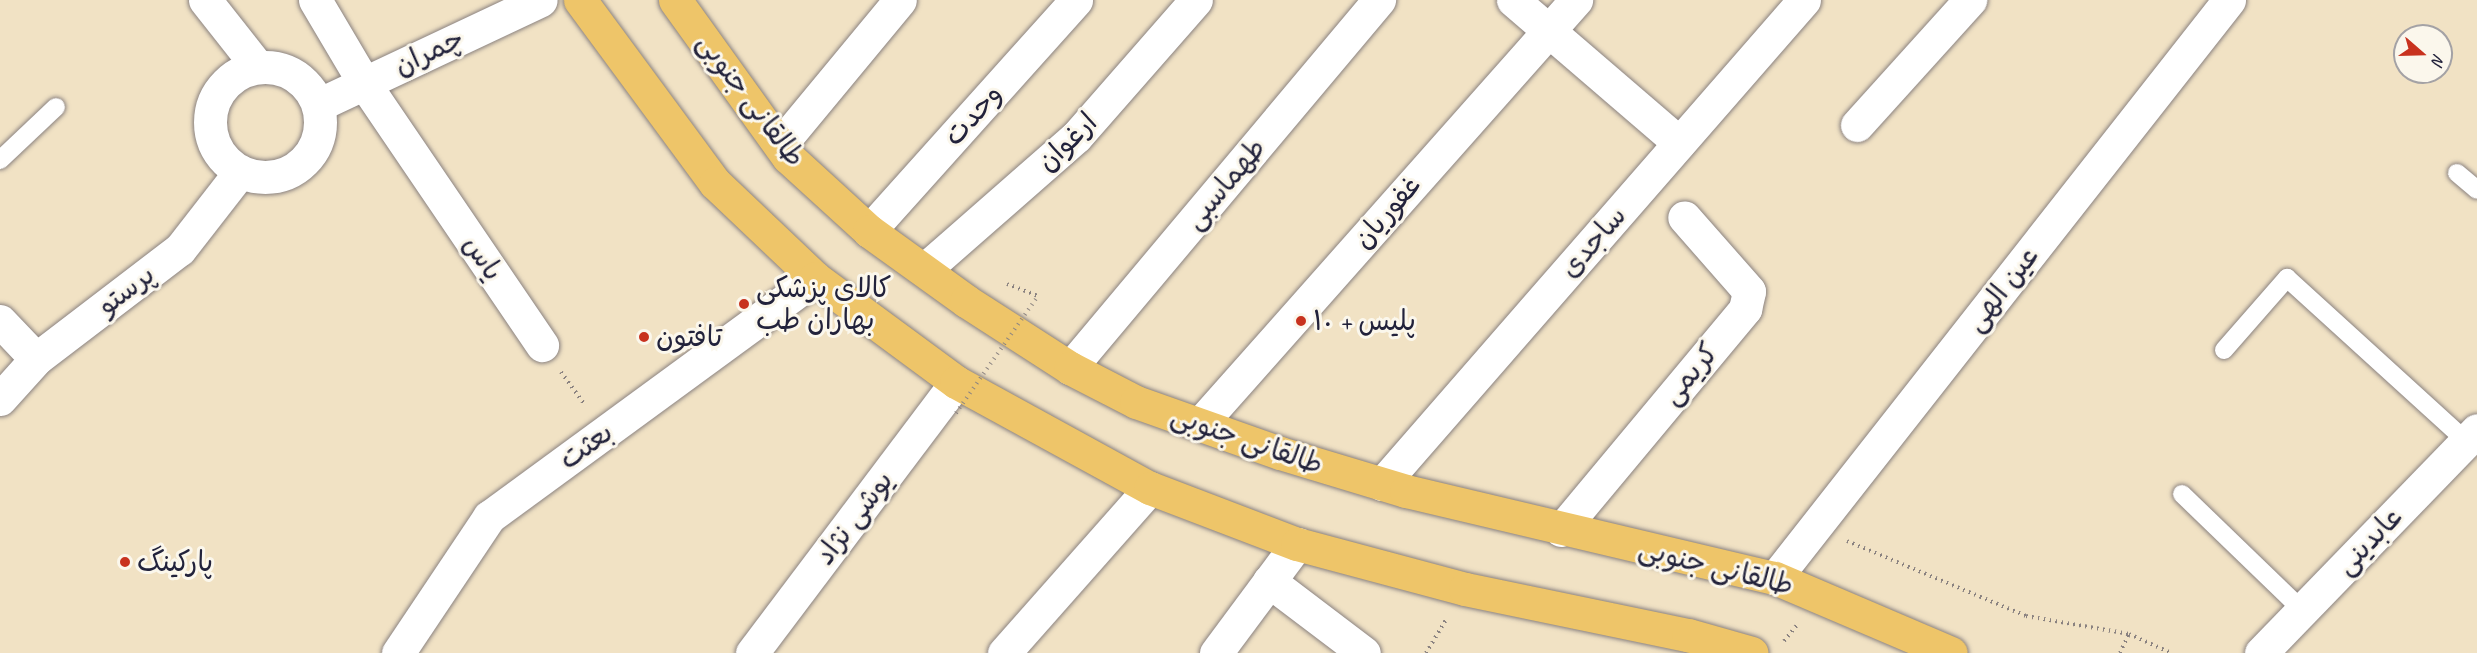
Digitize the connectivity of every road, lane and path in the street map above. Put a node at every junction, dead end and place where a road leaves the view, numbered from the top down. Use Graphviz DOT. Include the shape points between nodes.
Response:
graph roads {
  1 [pos="206,0"];
  2 [pos="315,0"];
  3 [pos="541,0"];
  4 [pos="580,0"];
  5 [pos="675,0"];
  6 [pos="900,0"];
  7 [pos="1076,0"];
  8 [pos="1196,0"];
  9 [pos="1379,0"];
  10 [pos="1513,0"];
  11 [pos="1576,0"];
  12 [pos="1804,0"];
  13 [pos="1970,0"];
  14 [pos="2229,0"];
  15 [pos="1548,30"];
  16 [pos="258,67"];
  17 [pos="364,83"];
  18 [pos="318,105"];
  19 [pos="56,108"];
  20 [pos="1857,124"];
  21 [pos="1679,143"];
  22 [pos="780,145"];
  23 [pos="0,159"];
  24 [pos="240,172"];
  25 [pos="2457,173"];
  26 [pos="2477,190"];
  27 [pos="1684,217"];
  28 [pos="869,231"];
  29 [pos="924,270"];
  30 [pos="814,278"];
  31 [pos="1003,282"];
  32 [pos="0,321"];
  33 [pos="542,345"];
  34 [pos="2224,350"];
  35 [pos="36,359"];
  36 [pos="1070,368"];
  37 [pos="956,398"];
  38 [pos="0,399"];
  39 [pos="1200,424"];
  40 [pos="605,432"];
  41 [pos="2472,435"];
  42 [pos="1382,484"];
  43 [pos="1150,488"];
  44 [pos="2182,494"];
  45 [pos="1815,528"];
  46 [pos="1561,530"];
  47 [pos="1298,544"];
  48 [pos="1775,578"];
  49 [pos="1269,581"];
  50 [pos="2302,610"];
  51 [pos="2129,634"];
  52 [pos="398,653"];
  53 [pos="753,653"];
  54 [pos="1004,653"];
  55 [pos="1216,653"];
  56 [pos="1364,653"];
  57 [pos="1752,653"];
  58 [pos="1952,653"];
  59 [pos="2121,653"];
  60 [pos="2170,653"];
  61 [pos="2261,653"];
  1 -- 16 [label="street"];
  2 -- 17 [label="street, یاس"];
  3 -- 17 [label="street, چمران"];
  4 -- 30 [label="main road" via="715,183"];
  5 -- 22 [label="main road, طالقانی جنوبی"];
  6 -- 22 [label="street"];
  7 -- 28 [label="street, وحدت"];
  8 -- 29 [label="street, ارغوان" via="1076,137"];
  9 -- 36 [label="street, طهماسبی"];
  10 -- 15 [label="street"];
  11 -- 15 [label="street, غفوریان"];
  12 -- 21 [label="street, ساجدی"];
  13 -- 20 [label="street"];
  14 -- 45 [label="street, عین الهی"];
  15 -- 21 [label="street"];
  15 -- 39 [label="street, غفوریان"];
  16 -- 18 [label="street" via="280,67 296,75 310,88"];
  16 -- 24 [label="street" via="227,80 210,111 215,147"];
  17 -- 18 [label="street, چمران"];
  17 -- 33 [label="street, یاس"];
  18 -- 24 [label="street" via="317,142 307,158 276,176"];
  19 -- 23 [label="lane"];
  21 -- 42 [label="street, ساجدی"];
  22 -- 28 [label="main road, طالقانی جنوبی"];
  24 -- 35 [label="street, پرستو" via="180,249"];
  25 -- 26 [label="lane"];
  27 -- 46 [label="street, کریمی" via="1749,291 1744,309"];
  28 -- 29 [label="main road, طالقانی جنوبی"];
  29 -- 36 [label="main road, طالقانی جنوبی"];
  30 -- 37 [label="main road"];
  30 -- 40 [label="street, بعثت"];
  31 -- 37 [label="path, bridge" via="1038,296"];
  32 -- 35 [label="street"];
  33 -- 40 [label="path"];
  34 -- 41 [label="lane" via="2287,278"];
  35 -- 38 [label="street, پرستو"];
  36 -- 39 [label="main road, طالقانی جنوبی" via="1136,402"];
  37 -- 43 [label="main road"];
  37 -- 53 [label="street, یوشی نژاد"];
  39 -- 42 [label="main road, طالقانی جنوبی"];
  40 -- 52 [label="street, بعثت" via="489,517"];
  41 -- 50 [label="street, عابدینی"];
  42 -- 46 [label="main road, طالقانی جنوبی"];
  43 -- 47 [label="main road"];
  43 -- 54 [label="street"];
  44 -- 50 [label="lane"];
  45 -- 48 [label="street, عین الهی"];
  45 -- 51 [label="path" via="2026,616"];
  46 -- 48 [label="main road, طالقانی جنوبی"];
  47 -- 49 [label="street"];
  47 -- 57 [label="main road" via="1465,589 1688,635"];
  48 -- 58 [label="main road, طالقانی جنوبی"];
  49 -- 55 [label="street"];
  49 -- 56 [label="street"];
  50 -- 61 [label="street, عابدینی"];
  51 -- 59 [label="path"];
  51 -- 60 [label="path"];
}
